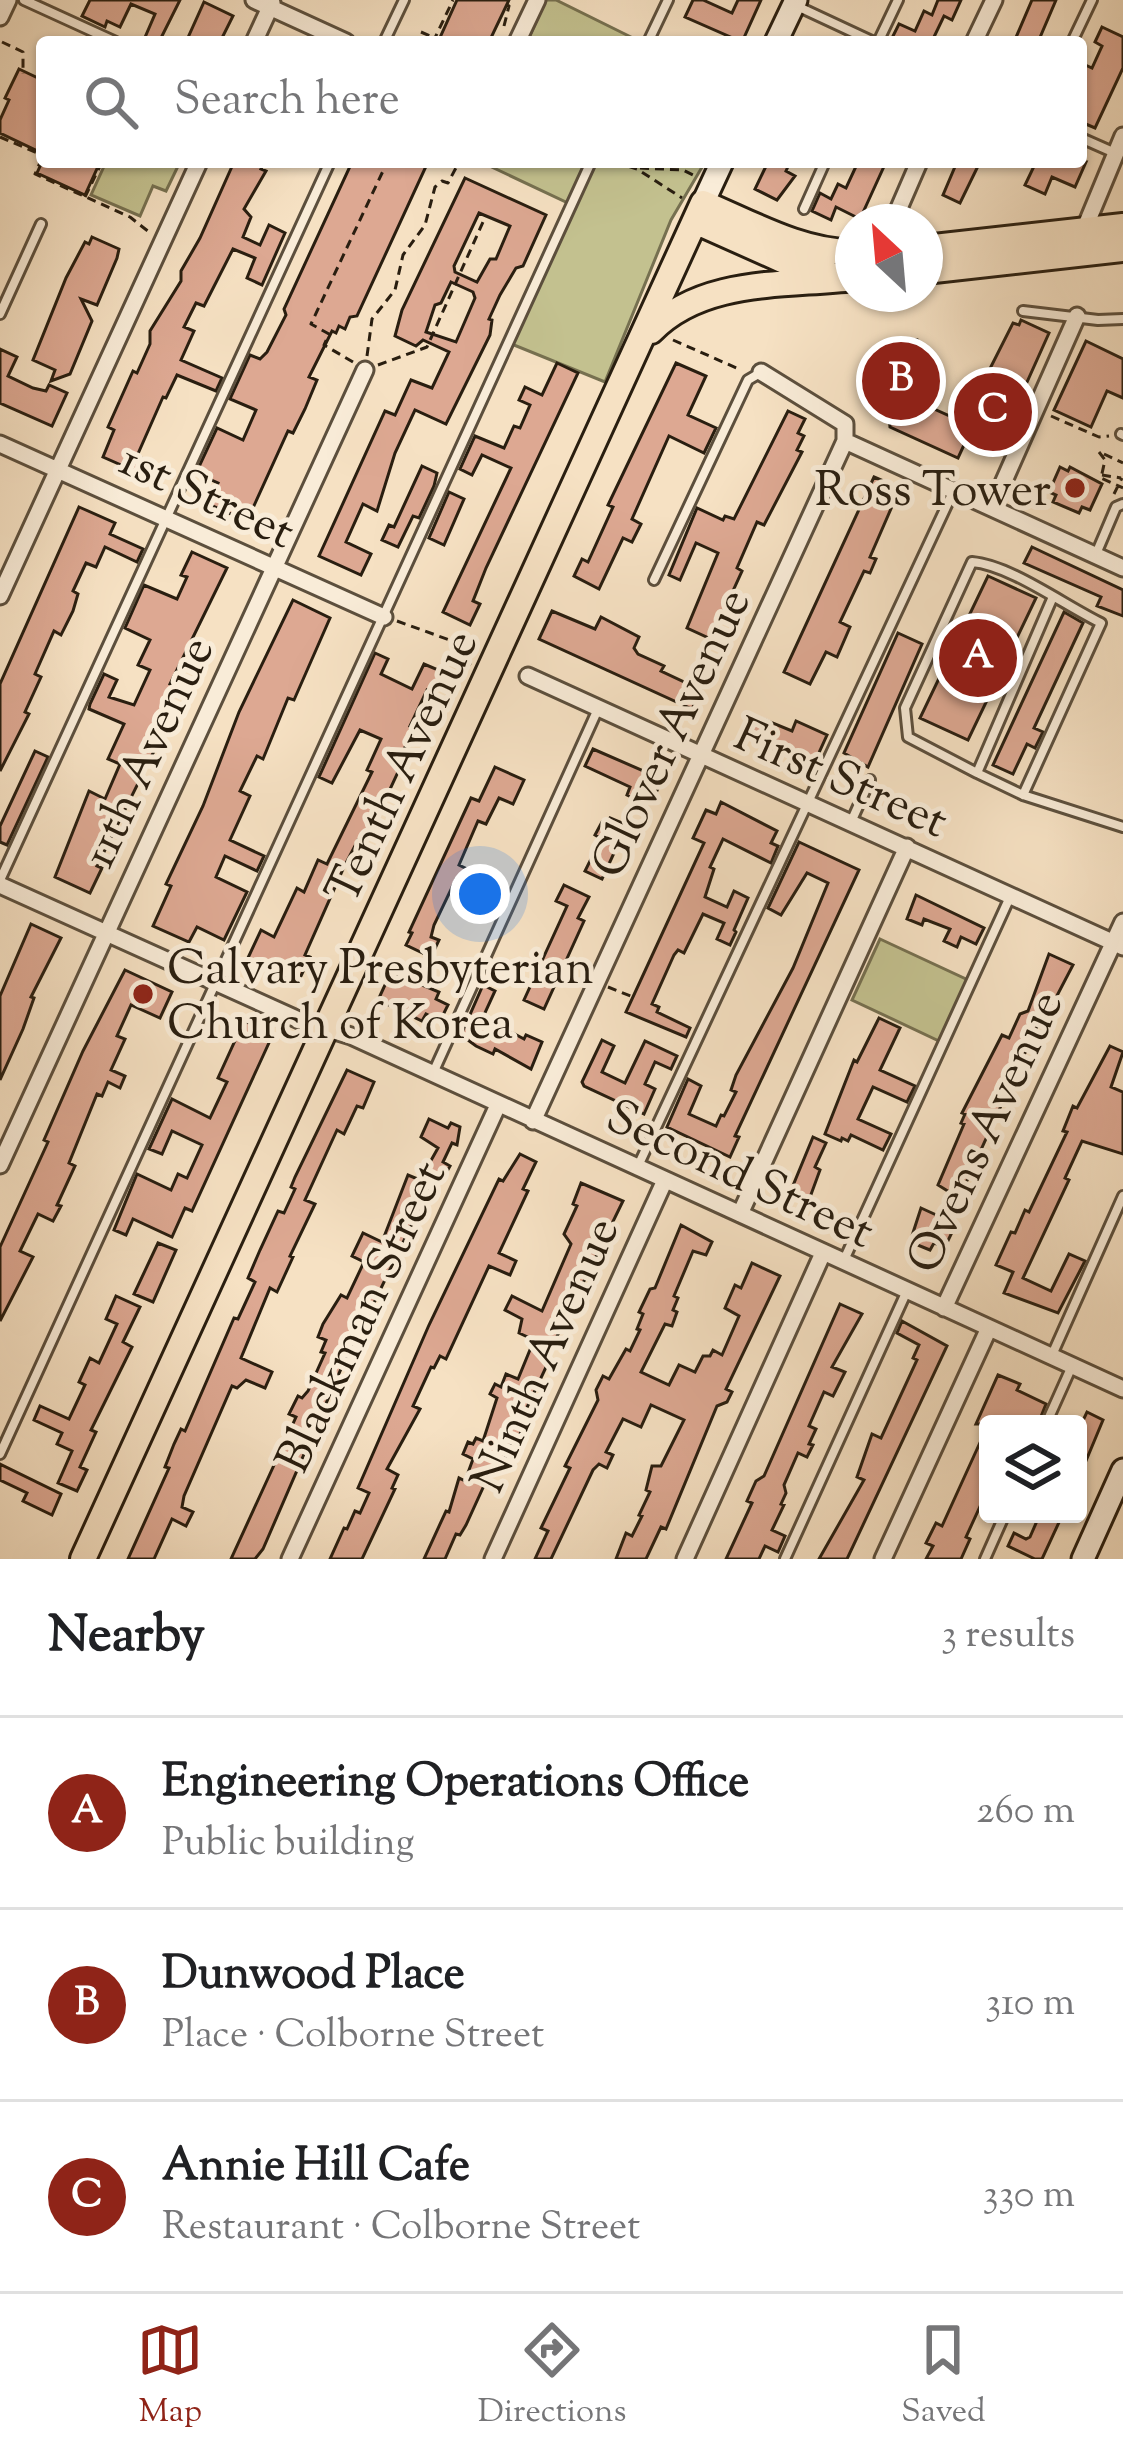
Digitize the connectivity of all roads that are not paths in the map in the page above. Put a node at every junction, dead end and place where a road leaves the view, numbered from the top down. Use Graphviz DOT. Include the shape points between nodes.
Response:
graph roads {
  1 [pos="8,0"];
  2 [pos="24,0"];
  3 [pos="404,0"];
  4 [pos="537,0"];
  5 [pos="668,0"];
  6 [pos="898,0"];
  7 [pos="994,0"];
  8 [pos="1092,0"];
  9 [pos="795,2"];
  10 [pos="266,3"];
  11 [pos="0,17"];
  12 [pos="103,36"];
  13 [pos="256,36"];
  14 [pos="334,36"];
  15 [pos="387,36"];
  16 [pos="520,36"];
  17 [pos="651,36"];
  18 [pos="779,36"];
  19 [pos="864,36"];
  20 [pos="879,36"];
  21 [pos="977,36"];
  22 [pos="1075,36"];
  23 [pos="1087,139"];
  24 [pos="1119,145"];
  25 [pos="196,168"];
  26 [pos="327,168"];
  27 [pos="588,168"];
  28 [pos="718,168"];
  29 [pos="822,168"];
  30 [pos="916,168"];
  31 [pos="901,204"];
  32 [pos="693,208"];
  33 [pos="804,209"];
  34 [pos="41,224"];
  35 [pos="1123,226"];
  36 [pos="1084,230"];
  37 [pos="943,246"];
  38 [pos="1123,249"];
  39 [pos="835,252"];
  40 [pos="943,269"];
  41 [pos="835,275"];
  42 [pos="835,280"];
  43 [pos="1023,310"];
  44 [pos="0,314"];
  45 [pos="1077,316"];
  46 [pos="1123,319"];
  47 [pos="638,346"];
  48 [pos="365,370"];
  49 [pos="757,374"];
  50 [pos="845,441"];
  51 [pos="0,444"];
  52 [pos="58,469"];
  53 [pos="953,492"];
  54 [pos="1123,504"];
  55 [pos="992,508"];
  56 [pos="164,518"];
  57 [pos="1096,555"];
  58 [pos="272,567"];
  59 [pos="1123,568"];
  60 [pos="654,580"];
  61 [pos="0,596"];
  62 [pos="1052,599"];
  63 [pos="384,617"];
  64 [pos="528,676"];
  65 [pos="598,708"];
  66 [pos="701,755"];
  67 [pos="977,773"];
  68 [pos="870,779"];
  69 [pos="1023,795"];
  70 [pos="806,803"];
  71 [pos="850,823"];
  72 [pos="1123,827"];
  73 [pos="907,848"];
  74 [pos="0,883"];
  75 [pos="1011,895"];
  76 [pos="1123,922"];
  77 [pos="106,933"];
  78 [pos="1118,945"];
  79 [pos="214,979"];
  80 [pos="326,1029"];
  81 [pos="432,1074"];
  82 [pos="498,1105"];
  83 [pos="533,1121"];
  84 [pos="0,1166"];
  85 [pos="638,1168"];
  86 [pos="664,1180"];
  87 [pos="1123,1196"];
  88 [pos="740,1214"];
  89 [pos="823,1252"];
  90 [pos="844,1262"];
  91 [pos="907,1291"];
  92 [pos="944,1308"];
  93 [pos="989,1328"];
  94 [pos="1051,1356"];
  95 [pos="1072,1366"];
  96 [pos="1123,1389"];
  97 [pos="1050,1415"];
  98 [pos="0,1454"];
  99 [pos="1123,1470"];
  100 [pos="1001,1523"];
  101 [pos="83,1559"];
  102 [pos="290,1559"];
  103 [pos="493,1559"];
  104 [pos="685,1559"];
  105 [pos="785,1559"];
  106 [pos="883,1559"];
  107 [pos="985,1559"];
  108 [pos="1083,1559"];
  1 -- 11 [label="street"];
  2 -- 12 [label="lane"];
  3 -- 15 [label="lane"];
  4 -- 16 [label="street"];
  5 -- 17 [label="lane"];
  6 -- 20 [label="lane"];
  7 -- 21 [label="street"];
  8 -- 22 [label="lane"];
  9 -- 18 [label="street"];
  9 -- 19 [label="lane"];
  10 -- 13 [label="street"];
  10 -- 14 [label="street"];
  23 -- 24 [label="lane"];
  24 -- 36 [label="street"];
  25 -- 52 [label="street"];
  26 -- 56 [label="lane"];
  27 -- 63 [label="lane"];
  28 -- 32 [label="street"];
  29 -- 33 [label="lane"];
  30 -- 31 [label="street"];
  32 -- 39 [label="main road"];
  32 -- 41 [label="main road" via="789,263"];
  32 -- 47 [label="main road, Tenth Avenue"];
  34 -- 44 [label="lane"];
  35 -- 36 [label="main road"];
  36 -- 37 [label="main road"];
  38 -- 40 [label="main road"];
  42 -- 47 [label="main road" via="718,291 674,310"];
  43 -- 45 [label="lane"];
  45 -- 46 [label="lane"];
  45 -- 55 [label="street"];
  47 -- 80 [label="main road, Tenth Avenue"];
  48 -- 58 [label="street, 11th Avenue"];
  49 -- 50 [label="street" via="845,424"];
  49 -- 60 [label="lane"];
  50 -- 53 [label="street"];
  50 -- 66 [label="street, Glover Avenue"];
  51 -- 52 [label="street, 1st Street"];
  52 -- 56 [label="street, 1st Street"];
  52 -- 61 [label="street"];
  53 -- 55 [label="street"];
  53 -- 70 [label="lane"];
  54 -- 57 [label="lane"];
  55 -- 57 [label="street"];
  56 -- 58 [label="street, 1st Street"];
  56 -- 74 [label="lane"];
  57 -- 59 [label="street"];
  58 -- 63 [label="street, 1st Street"];
  58 -- 77 [label="street, 11th Avenue"];
  62 -- 67 [label="lane"];
  62 -- 67 [label="lane" via="972,562 905,709 908,737"];
  62 -- 69 [label="lane" via="1101,622"];
  63 -- 79 [label="lane"];
  64 -- 65 [label="street, First Street"];
  65 -- 66 [label="street, First Street"];
  65 -- 81 [label="lane"];
  66 -- 70 [label="street, First Street"];
  66 -- 83 [label="street, Glover Avenue"];
  67 -- 69 [label="lane"];
  68 -- 71 [label="lane"];
  69 -- 72 [label="lane"];
  70 -- 71 [label="street, First Street"];
  70 -- 85 [label="lane"];
  71 -- 73 [label="street, First Street"];
  73 -- 75 [label="street, First Street"];
  73 -- 88 [label="street"];
  74 -- 77 [label="street, Second Street"];
  75 -- 78 [label="street, First Street"];
  75 -- 90 [label="lane"];
  76 -- 78 [label="street, Ovens Avenue"];
  77 -- 79 [label="street, Second Street"];
  77 -- 84 [label="street, 11th Avenue"];
  78 -- 92 [label="street, Ovens Avenue"];
  79 -- 80 [label="street, Second Street"];
  79 -- 98 [label="lane"];
  80 -- 81 [label="street, Second Street"];
  80 -- 101 [label="main road, Tenth Avenue"];
  81 -- 82 [label="street, Second Street"];
  82 -- 83 [label="street, Second Street"];
  82 -- 102 [label="street, Blackman Street"];
  83 -- 85 [label="street, Second Street"];
  85 -- 86 [label="street, Second Street"];
  86 -- 88 [label="street, Second Street"];
  86 -- 103 [label="street, Ninth Avenue"];
  87 -- 94 [label="lane"];
  88 -- 89 [label="street, Second Street"];
  89 -- 90 [label="street, Second Street"];
  89 -- 104 [label="street"];
  90 -- 91 [label="street, Second Street"];
  91 -- 92 [label="street, Second Street"];
  91 -- 105 [label="lane"];
  92 -- 93 [label="street, Second Street"];
  93 -- 94 [label="street, Second Street"];
  93 -- 106 [label="street"];
  94 -- 95 [label="street, Second Street"];
  95 -- 96 [label="street, Second Street"];
  95 -- 97 [label="lane"];
  99 -- 108 [label="street"];
  100 -- 107 [label="lane"];
}
